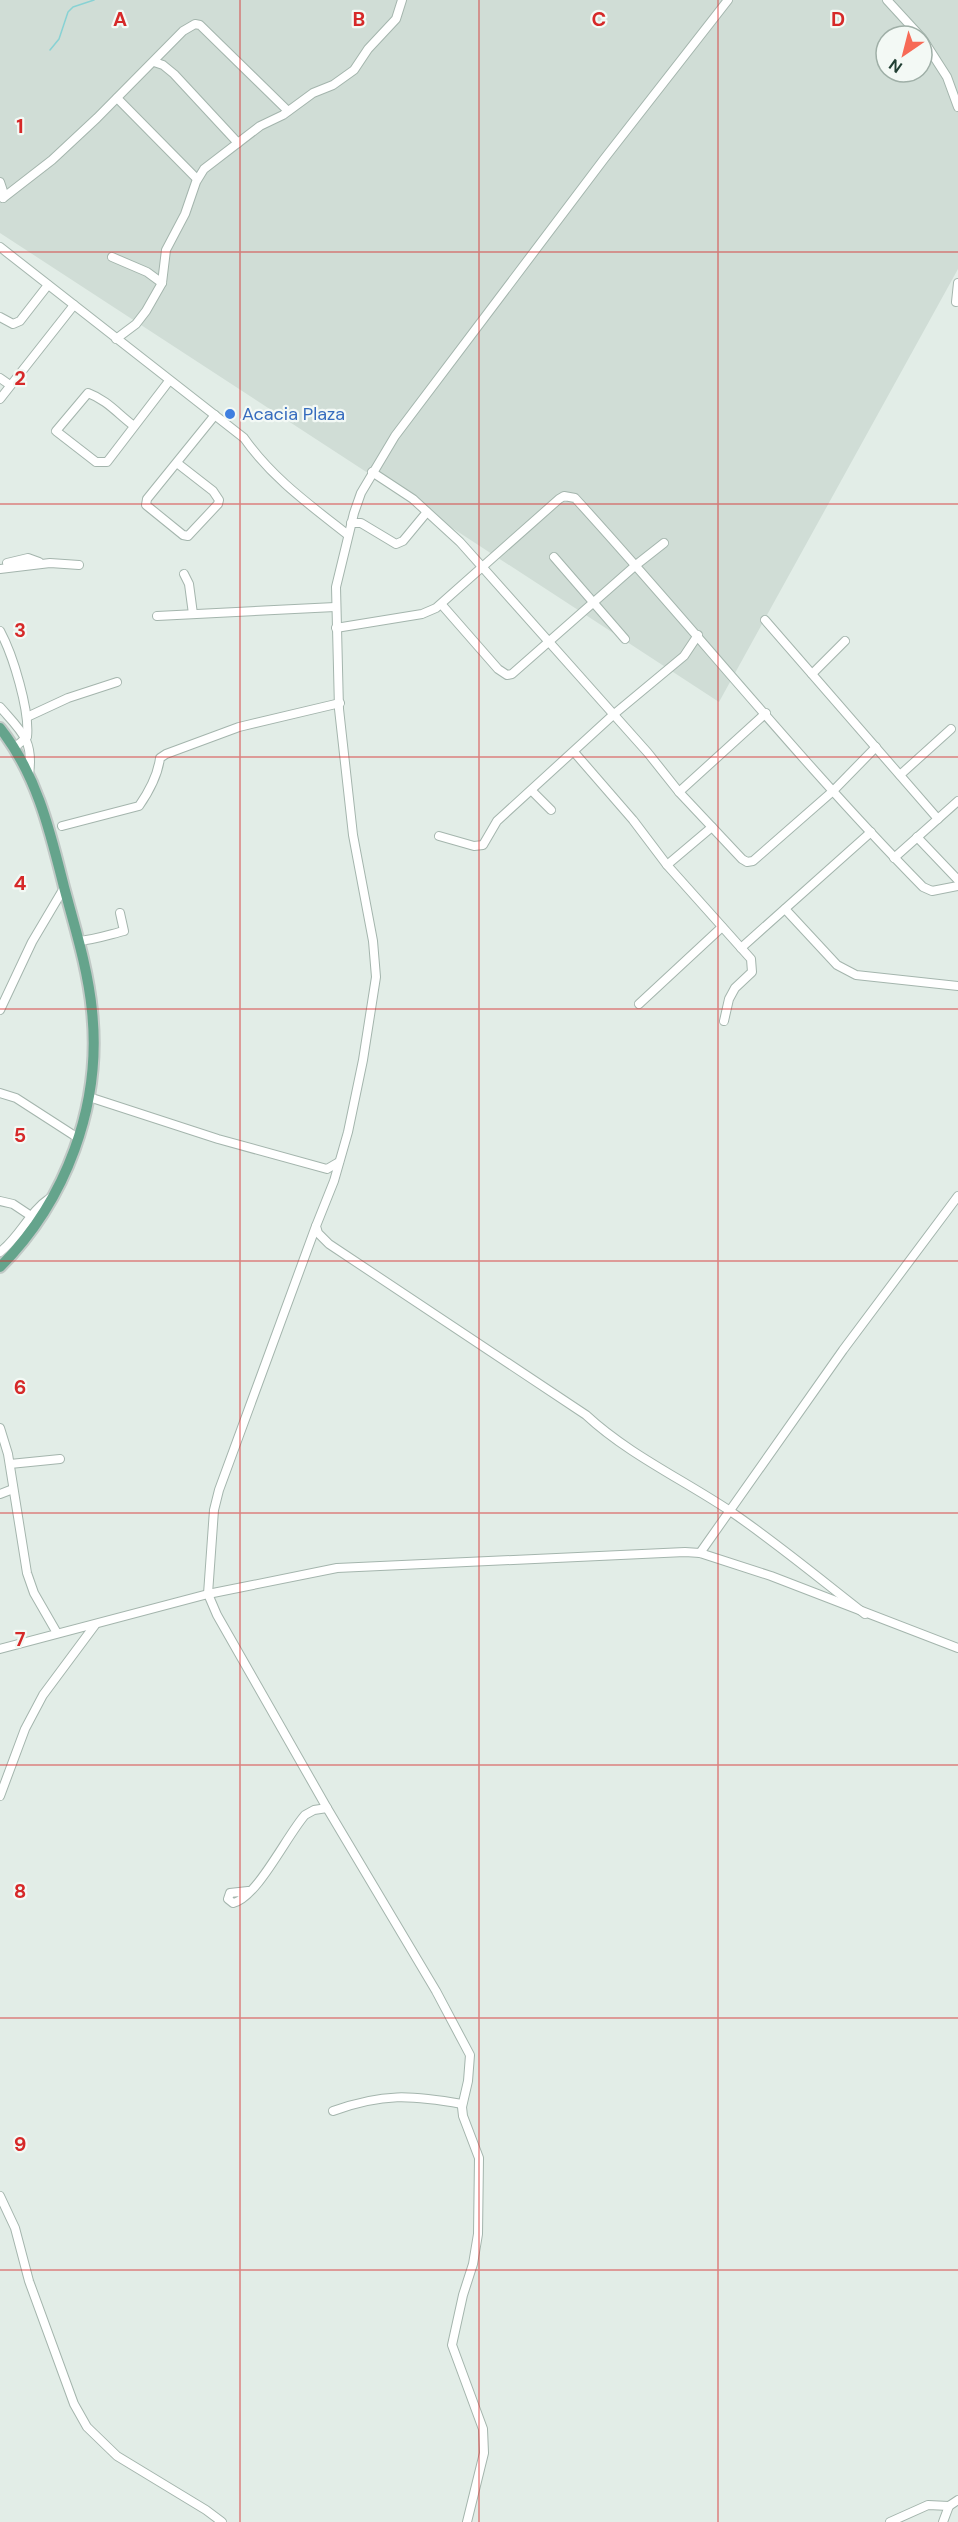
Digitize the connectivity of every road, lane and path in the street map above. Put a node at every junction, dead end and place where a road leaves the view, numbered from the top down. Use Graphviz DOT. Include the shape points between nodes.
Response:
graph roads {
  1 [pos="402,0"];
  2 [pos="887,0"];
  3 [pos="726,1"];
  4 [pos="909,24"];
  5 [pos="934,57"];
  6 [pos="154,62"];
  7 [pos="117,98"];
  8 [pos="958,107"];
  9 [pos="288,111"];
  10 [pos="238,143"];
  11 [pos="197,179"];
  12 [pos="0,182"];
  13 [pos="2,200"];
  14 [pos="0,248"];
  15 [pos="112,257"];
  16 [pos="162,283"];
  17 [pos="958,284"];
  18 [pos="48,285"];
  19 [pos="956,302"];
  20 [pos="74,305"];
  21 [pos="0,317"];
  22 [pos="116,339"];
  23 [pos="0,378"];
  24 [pos="169,381"];
  25 [pos="10,385"];
  26 [pos="0,399"];
  27 [pos="215,415"];
  28 [pos="134,426"];
  29 [pos="177,463"];
  30 [pos="372,472"];
  31 [pos="428,512"];
  32 [pos="351,523"];
  33 [pos="348,535"];
  34 [pos="664,543"];
  35 [pos="554,557"];
  36 [pos="79,565"];
  37 [pos="636,565"];
  38 [pos="0,567"];
  39 [pos="484,568"];
  40 [pos="184,574"];
  41 [pos="593,603"];
  42 [pos="442,605"];
  43 [pos="335,607"];
  44 [pos="193,614"];
  45 [pos="158,616"];
  46 [pos="765,620"];
  47 [pos="336,628"];
  48 [pos="0,631"];
  49 [pos="698,635"];
  50 [pos="625,639"];
  51 [pos="845,641"];
  52 [pos="549,642"];
  53 [pos="812,674"];
  54 [pos="117,682"];
  55 [pos="340,703"];
  56 [pos="0,707"];
  57 [pos="766,713"];
  58 [pos="613,715"];
  59 [pos="27,717"];
  60 [pos="0,728"];
  61 [pos="951,729"];
  62 [pos="27,737"];
  63 [pos="876,747"];
  64 [pos="14,748"];
  65 [pos="574,752"];
  66 [pos="29,774"];
  67 [pos="900,776"];
  68 [pos="532,791"];
  69 [pos="833,791"];
  70 [pos="679,792"];
  71 [pos="958,801"];
  72 [pos="551,810"];
  73 [pos="938,819"];
  74 [pos="62,826"];
  75 [pos="712,827"];
  76 [pos="871,832"];
  77 [pos="439,836"];
  78 [pos="917,837"];
  79 [pos="894,858"];
  80 [pos="667,865"];
  81 [pos="958,880"];
  82 [pos="958,886"];
  83 [pos="64,888"];
  84 [pos="785,909"];
  85 [pos="120,914"];
  86 [pos="722,927"];
  87 [pos="78,941"];
  88 [pos="741,948"];
  89 [pos="958,986"];
  90 [pos="639,1004"];
  91 [pos="0,1010"];
  92 [pos="724,1021"];
  93 [pos="0,1093"];
  94 [pos="89,1097"];
  95 [pos="78,1138"];
  96 [pos="339,1162"];
  97 [pos="327,1169"];
  98 [pos="334,1181"];
  99 [pos="55,1195"];
  100 [pos="958,1196"];
  101 [pos="0,1201"];
  102 [pos="31,1216"];
  103 [pos="316,1226"];
  104 [pos="0,1252"];
  105 [pos="0,1267"];
  106 [pos="0,1428"];
  107 [pos="60,1459"];
  108 [pos="10,1464"];
  109 [pos="13,1489"];
  110 [pos="0,1494"];
  111 [pos="731,1512"];
  112 [pos="700,1553"];
  113 [pos="208,1594"];
  114 [pos="865,1614"];
  115 [pos="95,1625"];
  116 [pos="57,1633"];
  117 [pos="958,1648"];
  118 [pos="0,1649"];
  119 [pos="0,1796"];
  120 [pos="327,1808"];
  121 [pos="248,1891"];
  122 [pos="462,2104"];
  123 [pos="333,2111"];
  124 [pos="0,2196"];
  125 [pos="958,2500"];
  126 [pos="949,2506"];
  127 [pos="222,2522"];
  128 [pos="467,2522"];
  129 [pos="890,2522"];
  130 [pos="943,2522"];
  1 -- 9 [label="street" via="396,20 354,70"];
  2 -- 4 [label="street"];
  3 -- 30 [label="street" via="422,400"];
  5 -- 8 [label="street" via="947,77"];
  6 -- 7 [label="street"];
  6 -- 9 [label="street" via="183,32 200,25"];
  6 -- 10 [label="street" via="169,70"];
  7 -- 11 [label="street"];
  7 -- 13 [label="street" via="52,160"];
  9 -- 10 [label="street"];
  10 -- 11 [label="street"];
  11 -- 16 [label="street" via="185,214 166,250"];
  12 -- 13 [label="street"];
  14 -- 18 [label="street"];
  15 -- 16 [label="street"];
  16 -- 22 [label="street" via="136,324"];
  17 -- 19 [label="street"];
  18 -- 20 [label="street"];
  18 -- 21 [label="street" via="20,321 13,324"];
  20 -- 22 [label="street"];
  20 -- 25 [label="street"];
  22 -- 24 [label="street"];
  23 -- 25 [label="street"];
  24 -- 27 [label="street"];
  24 -- 28 [label="street"];
  25 -- 26 [label="street"];
  27 -- 29 [label="street"];
  27 -- 33 [label="street" via="244,438 260,461 284,484"];
  28 -- 28 [label="street" via="107,462 96,462 56,431 88,393 112,406"];
  29 -- 29 [label="street" via="146,505 188,536 219,500"];
  30 -- 31 [label="street"];
  30 -- 32 [label="street"];
  31 -- 32 [label="street" via="403,542 396,544 362,523"];
  31 -- 39 [label="street"];
  32 -- 33 [label="street"];
  33 -- 43 [label="street"];
  34 -- 37 [label="street"];
  35 -- 41 [label="street"];
  36 -- 38 [label="street"];
  37 -- 39 [label="street" via="569,495 559,499"];
  37 -- 41 [label="street"];
  37 -- 49 [label="street"];
  39 -- 42 [label="street"];
  39 -- 52 [label="street"];
  40 -- 44 [label="street"];
  41 -- 50 [label="street"];
  41 -- 52 [label="street"];
  42 -- 47 [label="street" via="422,614"];
  42 -- 52 [label="street" via="503,673 512,674"];
  43 -- 44 [label="street"];
  43 -- 47 [label="street"];
  44 -- 45 [label="street"];
  46 -- 53 [label="street"];
  47 -- 55 [label="street"];
  48 -- 59 [label="street"];
  49 -- 57 [label="street"];
  49 -- 58 [label="street" via="684,656"];
  51 -- 53 [label="street"];
  52 -- 58 [label="street"];
  53 -- 63 [label="street"];
  54 -- 59 [label="street"];
  55 -- 74 [label="street" via="239,727 166,754 160,758 139,806"];
  55 -- 96 [label="street" via="353,835 376,977 358,1091"];
  56 -- 62 [label="street"];
  57 -- 69 [label="street"];
  57 -- 70 [label="street"];
  58 -- 65 [label="street"];
  58 -- 70 [label="street"];
  59 -- 62 [label="street"];
  60 -- 64 [label="main road"];
  61 -- 67 [label="street"];
  62 -- 64 [label="street"];
  62 -- 66 [label="street"];
  63 -- 67 [label="street"];
  63 -- 69 [label="street"];
  64 -- 66 [label="main road"];
  65 -- 68 [label="street"];
  65 -- 80 [label="street"];
  66 -- 83 [label="main road" via="47,820"];
  67 -- 73 [label="street"];
  68 -- 72 [label="street"];
  68 -- 77 [label="street" via="497,821 483,844 474,846"];
  69 -- 75 [label="street" via="753,861 742,859"];
  69 -- 76 [label="street"];
  70 -- 75 [label="street"];
  71 -- 73 [label="street"];
  73 -- 78 [label="street"];
  75 -- 80 [label="street"];
  76 -- 79 [label="street"];
  76 -- 84 [label="street"];
  78 -- 79 [label="street"];
  78 -- 81 [label="street"];
  79 -- 82 [label="street" via="932,891"];
  80 -- 86 [label="street"];
  83 -- 87 [label="main road"];
  83 -- 91 [label="street" via="32,942"];
  84 -- 88 [label="street"];
  84 -- 89 [label="street" via="837,965 856,975"];
  85 -- 87 [label="street" via="124,931 97,940"];
  86 -- 88 [label="street"];
  86 -- 90 [label="street"];
  87 -- 94 [label="main road" via="93,1021"];
  88 -- 92 [label="street" via="753,966 729,999"];
  93 -- 95 [label="street" via="16,1098"];
  94 -- 95 [label="main road"];
  94 -- 97 [label="street"];
  95 -- 99 [label="main road"];
  96 -- 97 [label="street"];
  96 -- 98 [label="street"];
  97 -- 98 [label="street"];
  98 -- 103 [label="street"];
  99 -- 102 [label="street"];
  99 -- 105 [label="main road" via="26,1238"];
  100 -- 111 [label="street" via="830,1369"];
  101 -- 102 [label="street"];
  102 -- 104 [label="street"];
  103 -- 111 [label="street" via="329,1244 577,1409 619,1444"];
  103 -- 113 [label="street" via="219,1490"];
  106 -- 108 [label="street"];
  107 -- 108 [label="street"];
  108 -- 109 [label="street"];
  109 -- 110 [label="street"];
  109 -- 116 [label="street" via="30,1582"];
  111 -- 112 [label="street"];
  111 -- 114 [label="street"];
  112 -- 113 [label="street" via="360,1565"];
  112 -- 114 [label="street" via="771,1576"];
  113 -- 115 [label="street"];
  113 -- 120 [label="street" via="239,1658"];
  114 -- 117 [label="street"];
  115 -- 116 [label="street"];
  115 -- 119 [label="street" via="43,1695 25,1729"];
  116 -- 118 [label="street"];
  120 -- 121 [label="street" via="304,1815 263,1876"];
  120 -- 122 [label="street" via="468,2049 471,2061"];
  122 -- 123 [label="street" via="393,2096"];
  122 -- 128 [label="street" via="479,2161 478,2234 452,2345 485,2442"];
  124 -- 127 [label="street" via="15,2228 74,2404 87,2427 117,2456"];
  125 -- 126 [label="street"];
  126 -- 129 [label="street" via="928,2505"];
  126 -- 130 [label="street"];
}
